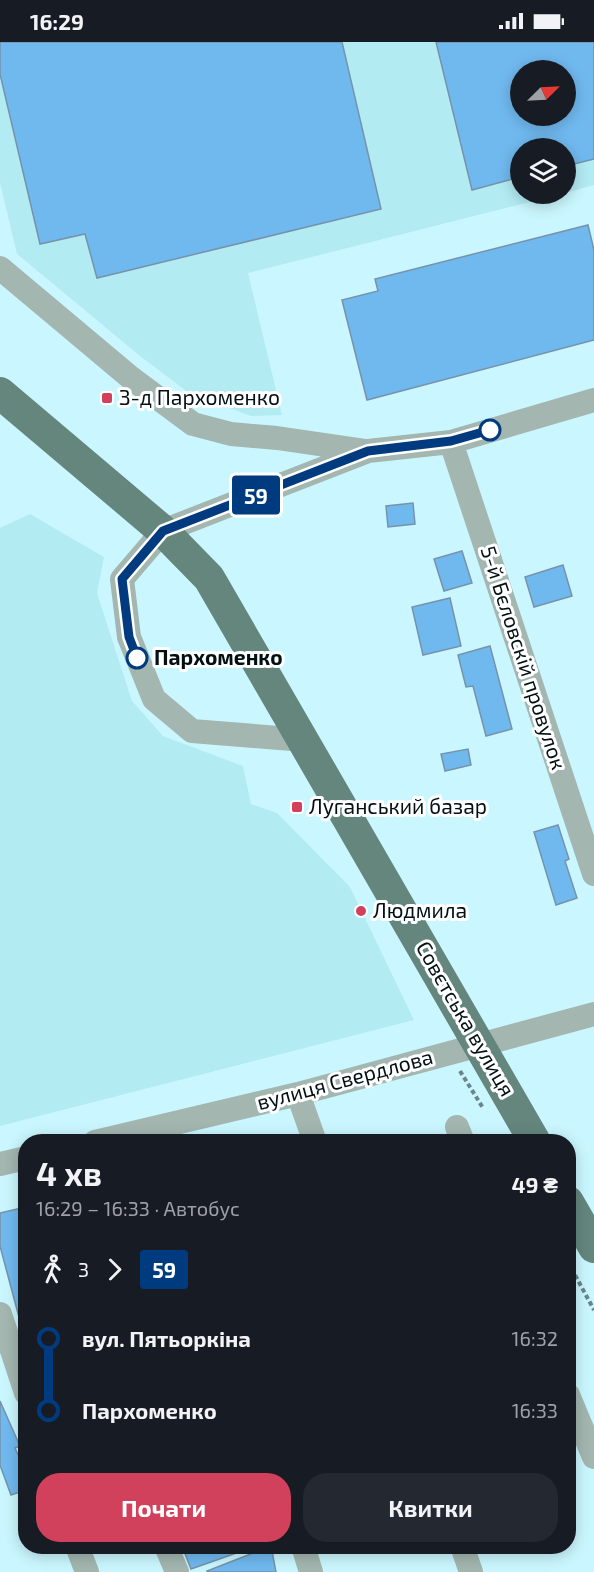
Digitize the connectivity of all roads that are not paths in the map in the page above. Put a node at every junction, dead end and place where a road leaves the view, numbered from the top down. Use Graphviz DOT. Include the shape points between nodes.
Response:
graph roads {
  1 [pos="0,268"];
  2 [pos="0,393"];
  3 [pos="594,400"];
  4 [pos="451,441"];
  5 [pos="368,451"];
  6 [pos="163,531"];
  7 [pos="304,740"];
  8 [pos="594,874"];
  9 [pos="594,1014"];
  10 [pos="480,1044"];
  11 [pos="298,1094"];
  12 [pos="177,1132"];
  13 [pos="161,1134"];
  14 [pos="312,1134"];
  15 [pos="531,1134"];
  16 [pos="18,1160"];
  17 [pos="0,1164"];
  18 [pos="576,1216"];
  19 [pos="594,1247"];
  20 [pos="0,1314"];
  21 [pos="18,1369"];
  22 [pos="576,1414"];
  23 [pos="594,1457"];
  24 [pos="79,1554"];
  25 [pos="169,1554"];
  26 [pos="305,1554"];
  27 [pos="465,1554"];
  28 [pos="87,1572"];
  29 [pos="177,1572"];
  30 [pos="311,1572"];
  31 [pos="471,1572"];
  1 -- 5 [label="street" via="131,378 193,424 231,434"];
  2 -- 6 [label="main road, Совєтська вулиця"];
  3 -- 4 [label="street"];
  4 -- 5 [label="street"];
  4 -- 8 [label="street, 5-й Бєловскій провулок"];
  5 -- 6 [label="street"];
  6 -- 7 [label="main road, Совєтська вулиця" via="209,578"];
  6 -- 7 [label="street" via="122,579 129,637 154,699 192,731"];
  7 -- 10 [label="main road, Совєтська вулиця"];
  9 -- 10 [label="street, вулиця Свердлова"];
  10 -- 11 [label="street, вулиця Свердлова"];
  10 -- 15 [label="main road, Совєтська вулиця"];
  11 -- 12 [label="street, вулиця Свердлова"];
  11 -- 14 [label="street"];
  12 -- 13 [label="street, вулиця Свердлова"];
  16 -- 17 [label="street"];
  18 -- 19 [label="main road"];
  20 -- 21 [label="street"];
  22 -- 23 [label="street"];
  24 -- 28 [label="street"];
  25 -- 29 [label="street"];
  26 -- 30 [label="street"];
  27 -- 31 [label="street"];
}
